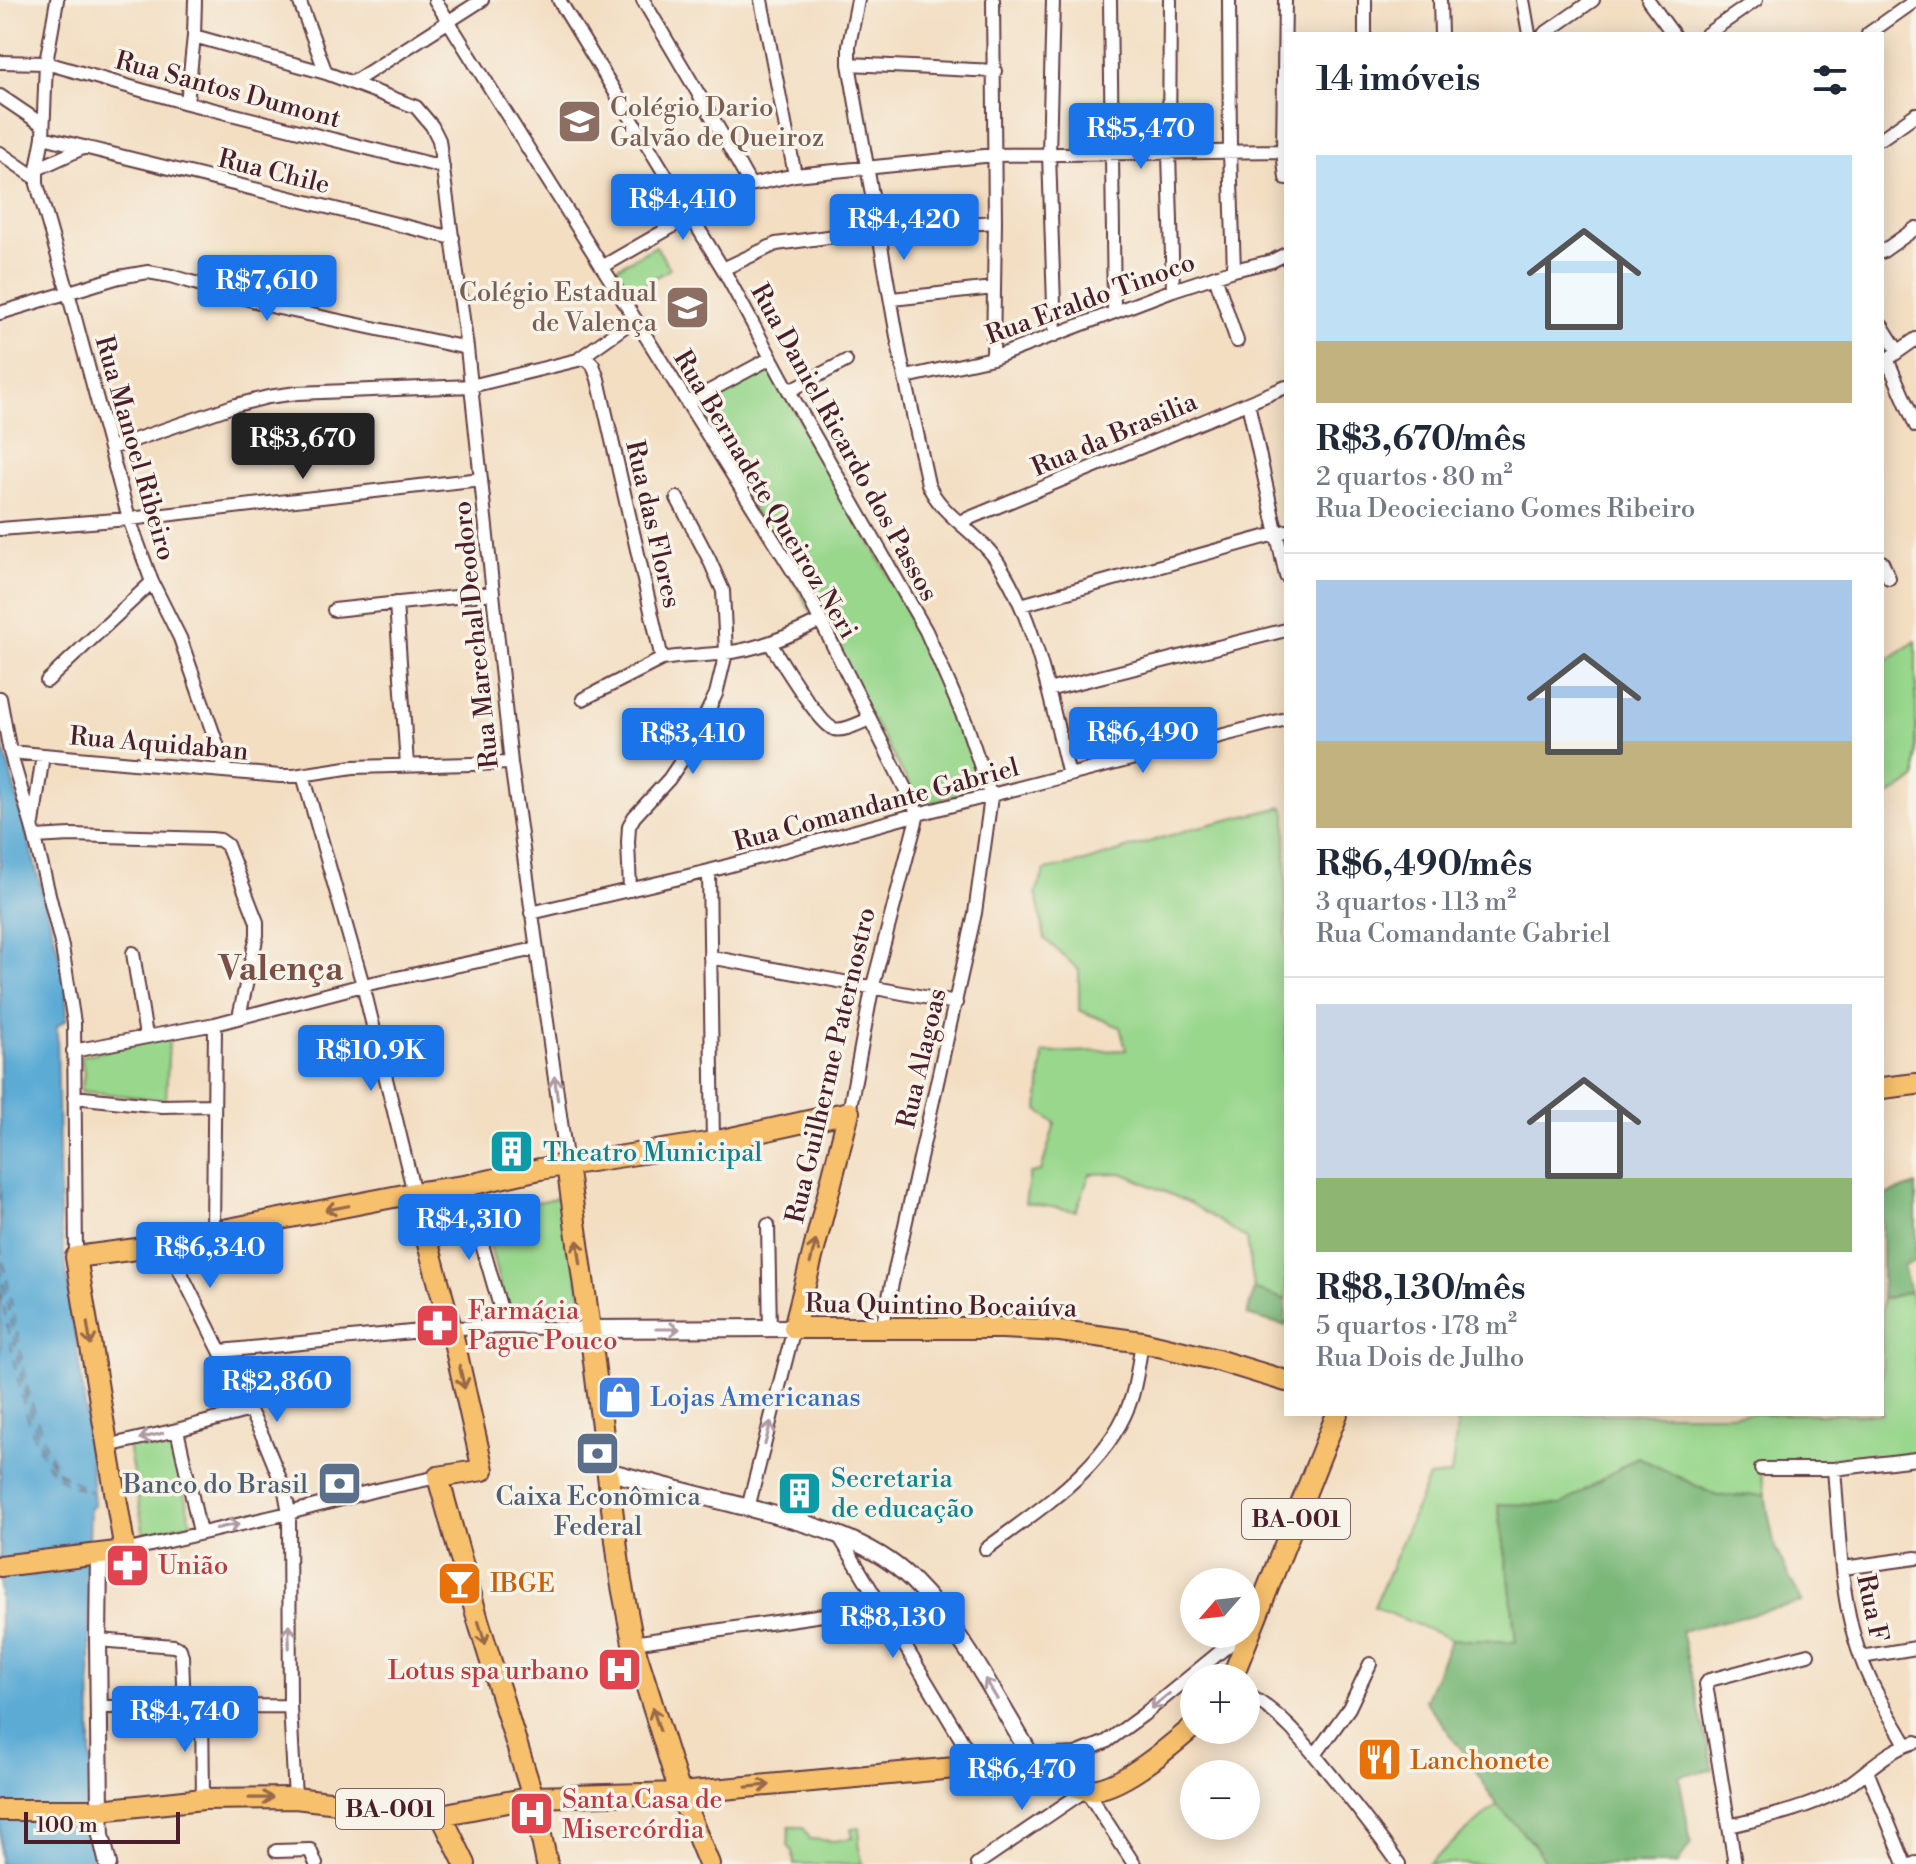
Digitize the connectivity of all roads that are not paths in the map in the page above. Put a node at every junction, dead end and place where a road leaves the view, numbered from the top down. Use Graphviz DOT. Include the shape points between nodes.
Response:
graph roads {
  1 [pos="57,0"];
  2 [pos="195,0"];
  3 [pos="299,0"];
  4 [pos="435,0"];
  5 [pos="482,0"];
  6 [pos="559,0"];
  7 [pos="643,0"];
  8 [pos="761,0"];
  9 [pos="858,0"];
  10 [pos="993,0"];
  11 [pos="1053,0"];
  12 [pos="1110,0"];
  13 [pos="1170,0"];
  14 [pos="1229,0"];
  15 [pos="1285,0"];
  16 [pos="1365,0"];
  17 [pos="1440,0"];
  18 [pos="1523,0"];
  19 [pos="1593,0"];
  20 [pos="1648,0"];
  21 [pos="1756,0"];
  22 [pos="1916,0"];
  23 [pos="448,21"];
  24 [pos="1285,32"];
  25 [pos="1365,32"];
  26 [pos="1441,32"];
  27 [pos="1529,32"];
  28 [pos="1547,32"];
  29 [pos="1672,32"];
  30 [pos="1710,32"];
  31 [pos="1871,32"];
  32 [pos="194,36"];
  33 [pos="0,62"];
  34 [pos="46,63"];
  35 [pos="849,64"];
  36 [pos="995,71"];
  37 [pos="326,73"];
  38 [pos="352,83"];
  39 [pos="0,96"];
  40 [pos="187,103"];
  41 [pos="1916,114"];
  42 [pos="43,131"];
  43 [pos="1884,137"];
  44 [pos="85,147"];
  45 [pos="1284,151"];
  46 [pos="1230,152"];
  47 [pos="0,153"];
  48 [pos="1111,153"];
  49 [pos="1169,153"];
  50 [pos="1049,154"];
  51 [pos="994,155"];
  52 [pos="443,167"];
  53 [pos="868,167"];
  54 [pos="37,174"];
  55 [pos="795,175"];
  56 [pos="750,184"];
  57 [pos="691,217"];
  58 [pos="995,222"];
  59 [pos="1916,228"];
  60 [pos="879,230"];
  61 [pos="453,238"];
  62 [pos="1884,251"];
  63 [pos="1284,257"];
  64 [pos="602,267"];
  65 [pos="723,269"];
  66 [pos="1234,270"];
  67 [pos="1215,276"];
  68 [pos="994,288"];
  69 [pos="1173,290"];
  70 [pos="68,292"];
  71 [pos="892,299"];
  72 [pos="1114,312"];
  73 [pos="0,313"];
  74 [pos="635,319"];
  75 [pos="1055,335"];
  76 [pos="1884,335"];
  77 [pos="1916,339"];
  78 [pos="1237,341"];
  79 [pos="467,348"];
  80 [pos="580,358"];
  81 [pos="771,358"];
  82 [pos="993,358"];
  83 [pos="1889,358"];
  84 [pos="846,361"];
  85 [pos="906,377"];
  86 [pos="471,386"];
  87 [pos="1284,388"];
  88 [pos="789,391"];
  89 [pos="687,403"];
  90 [pos="1248,403"];
  91 [pos="1916,426"];
  92 [pos="111,448"];
  93 [pos="481,479"];
  94 [pos="677,498"];
  95 [pos="129,519"];
  96 [pos="960,522"];
  97 [pos="0,529"];
  98 [pos="1281,533"];
  99 [pos="1284,559"];
  100 [pos="1884,567"];
  101 [pos="1889,578"];
  102 [pos="152,582"];
  103 [pos="493,593"];
  104 [pos="396,603"];
  105 [pos="1021,605"];
  106 [pos="334,610"];
  107 [pos="820,621"];
  108 [pos="1284,631"];
  109 [pos="770,643"];
  110 [pos="726,653"];
  111 [pos="662,659"];
  112 [pos="47,681"];
  113 [pos="1048,690"];
  114 [pos="0,698"];
  115 [pos="583,699"];
  116 [pos="870,719"];
  117 [pos="1284,720"];
  118 [pos="10,752"];
  119 [pos="43,755"];
  120 [pos="511,763"];
  121 [pos="407,765"];
  122 [pos="226,770"];
  123 [pos="303,775"];
  124 [pos="1069,775"];
  125 [pos="991,797"];
  126 [pos="918,814"];
  127 [pos="34,832"];
  128 [pos="709,871"];
  129 [pos="630,890"];
  130 [pos="531,913"];
  131 [pos="536,949"];
  132 [pos="133,953"];
  133 [pos="710,957"];
  134 [pos="363,985"];
  135 [pos="872,989"];
  136 [pos="956,1003"];
  137 [pos="239,1017"];
  138 [pos="215,1024"];
  139 [pos="146,1036"];
  140 [pos="73,1051"];
  141 [pos="1916,1084"];
  142 [pos="1884,1088"];
  143 [pos="74,1097"];
  144 [pos="214,1105"];
  145 [pos="849,1112"];
  146 [pos="713,1142"];
  147 [pos="567,1165"];
  148 [pos="465,1186"];
  149 [pos="414,1193"];
  150 [pos="768,1225"];
  151 [pos="213,1232"];
  152 [pos="167,1245"];
  153 [pos="76,1257"];
  154 [pos="506,1327"];
  155 [pos="451,1328"];
  156 [pos="794,1328"];
  157 [pos="882,1328"];
  158 [pos="590,1329"];
  159 [pos="770,1330"];
  160 [pos="1142,1342"];
  161 [pos="221,1351"];
  162 [pos="1284,1380"];
  163 [pos="250,1410"];
  164 [pos="1336,1416"];
  165 [pos="177,1430"];
  166 [pos="107,1446"];
  167 [pos="1916,1459"];
  168 [pos="1761,1469"];
  169 [pos="1834,1469"];
  170 [pos="607,1471"];
  171 [pos="438,1477"];
  172 [pos="748,1508"];
  173 [pos="289,1513"];
  174 [pos="200,1532"];
  175 [pos="839,1536"];
  176 [pos="986,1549"];
  177 [pos="125,1551"];
  178 [pos="95,1555"];
  179 [pos="1916,1558"];
  180 [pos="0,1566"];
  181 [pos="1843,1568"];
  182 [pos="1260,1599"];
  183 [pos="879,1602"];
  184 [pos="98,1640"];
  185 [pos="633,1643"];
  186 [pos="1225,1648"];
  187 [pos="1916,1648"];
  188 [pos="1808,1654"];
  189 [pos="1861,1657"];
  190 [pos="1206,1664"];
  191 [pos="1370,1664"];
  192 [pos="1180,1685"];
  193 [pos="1260,1704"];
  194 [pos="290,1706"];
  195 [pos="98,1707"];
  196 [pos="184,1708"];
  197 [pos="202,1708"];
  198 [pos="1180,1738"];
  199 [pos="1911,1743"];
  200 [pos="1315,1755"];
  201 [pos="1031,1756"];
  202 [pos="977,1766"];
  203 [pos="1867,1771"];
  204 [pos="1086,1790"];
  205 [pos="680,1793"];
  206 [pos="533,1797"];
  207 [pos="295,1798"];
  208 [pos="203,1799"];
  209 [pos="0,1810"];
  210 [pos="97,1810"];
  211 [pos="441,1815"];
  212 [pos="1729,1826"];
  213 [pos="276,1851"];
  214 [pos="108,1864"];
  215 [pos="316,1864"];
  216 [pos="465,1864"];
  217 [pos="547,1864"];
  218 [pos="709,1864"];
  219 [pos="977,1864"];
  220 [pos="1134,1864"];
  221 [pos="1399,1864"];
  222 [pos="1735,1864"];
  223 [pos="1905,1864"];
  1 -- 34 [label="street"];
  2 -- 32 [label="street"];
  3 -- 37 [label="street"];
  4 -- 23 [label="street, Rua Bernadete Queiroz Neri"];
  5 -- 23 [label="street"];
  6 -- 57 [label="street, Rua Daniel Ricardo dos Passos"];
  7 -- 56 [label="street"];
  8 -- 55 [label="street"];
  9 -- 35 [label="street"];
  10 -- 36 [label="street"];
  11 -- 50 [label="street"];
  12 -- 48 [label="street"];
  13 -- 49 [label="street"];
  14 -- 46 [label="street"];
  15 -- 24 [label="street"];
  16 -- 25 [label="street"];
  17 -- 26 [label="street"];
  18 -- 27 [label="street"];
  19 -- 28 [label="street"];
  20 -- 29 [label="street"];
  21 -- 30 [label="street"];
  22 -- 31 [label="street"];
  23 -- 38 [label="street"];
  23 -- 64 [label="street, Rua Bernadete Queiroz Neri"];
  32 -- 37 [label="street"];
  32 -- 40 [label="street"];
  33 -- 34 [label="street, Rua Santos Dumont"];
  34 -- 40 [label="street, Rua Santos Dumont"];
  34 -- 42 [label="street"];
  35 -- 36 [label="street"];
  35 -- 53 [label="street"];
  36 -- 51 [label="street"];
  37 -- 38 [label="street"];
  38 -- 52 [label="street, Rua Marechal Deodoro" via="416,107 436,134"];
  39 -- 42 [label="street"];
  40 -- 52 [label="street, Rua Santos Dumont"];
  41 -- 43 [label="street"];
  42 -- 44 [label="street, Rua Chile"];
  42 -- 54 [label="street"];
  44 -- 54 [label="street"];
  44 -- 61 [label="street, Rua Chile"];
  45 -- 46 [label="street"];
  46 -- 49 [label="street"];
  46 -- 66 [label="street"];
  47 -- 54 [label="street"];
  48 -- 49 [label="street"];
  48 -- 50 [label="street"];
  48 -- 72 [label="street"];
  49 -- 69 [label="street"];
  50 -- 51 [label="street"];
  50 -- 75 [label="street"];
  51 -- 53 [label="street"];
  51 -- 58 [label="street"];
  52 -- 61 [label="street, Rua Marechal Deodoro"];
  53 -- 55 [label="street"];
  53 -- 60 [label="street"];
  54 -- 70 [label="street, Rua Manoel Ribeiro"];
  55 -- 56 [label="street"];
  56 -- 57 [label="street"];
  57 -- 64 [label="street"];
  57 -- 65 [label="street, Rua Daniel Ricardo dos Passos"];
  58 -- 60 [label="street"];
  58 -- 68 [label="street"];
  59 -- 62 [label="street"];
  60 -- 65 [label="street" via="776,244"];
  60 -- 71 [label="street"];
  61 -- 79 [label="street, Rua Marechal Deodoro"];
  63 -- 66 [label="street, Rua Eraldo Tinoco"];
  64 -- 74 [label="street, Rua Bernadete Queiroz Neri"];
  65 -- 81 [label="street, Rua Daniel Ricardo dos Passos"];
  66 -- 67 [label="street, Rua Eraldo Tinoco"];
  67 -- 69 [label="street, Rua Eraldo Tinoco"];
  67 -- 78 [label="street"];
  68 -- 71 [label="street"];
  68 -- 82 [label="street"];
  69 -- 72 [label="street, Rua Eraldo Tinoco"];
  70 -- 73 [label="street"];
  70 -- 79 [label="street" via="136,273 157,273 279,308"];
  70 -- 92 [label="street, Rua Manoel Ribeiro"];
  71 -- 85 [label="street"];
  72 -- 75 [label="street, Rua Eraldo Tinoco"];
  74 -- 80 [label="street"];
  74 -- 89 [label="street, Rua Bernadete Queiroz Neri"];
  75 -- 82 [label="street, Rua Eraldo Tinoco"];
  76 -- 83 [label="street"];
  77 -- 83 [label="street"];
  79 -- 86 [label="street, Rua Marechal Deodoro"];
  80 -- 86 [label="street"];
  80 -- 111 [label="street, Rua das Flores" via="589,359 598,379"];
  81 -- 88 [label="street, Rua Daniel Ricardo dos Passos"];
  81 -- 89 [label="street"];
  82 -- 85 [label="street, Rua Eraldo Tinoco"];
  83 -- 91 [label="street"];
  84 -- 88 [label="street"];
  85 -- 96 [label="street" via="928,484"];
  86 -- 92 [label="street" via="268,397"];
  86 -- 93 [label="street, Rua Marechal Deodoro"];
  87 -- 90 [label="street, Rua da Brasilia"];
  88 -- 125 [label="street, Rua Daniel Ricardo dos Passos" via="926,631"];
  89 -- 107 [label="street, Rua Bernadete Queiroz Neri"];
  90 -- 96 [label="street, Rua da Brasilia"];
  90 -- 98 [label="street"];
  92 -- 95 [label="street, Rua Manoel Ribeiro"];
  93 -- 95 [label="street"];
  93 -- 103 [label="street, Rua Marechal Deodoro"];
  94 -- 110 [label="street" via="723,591"];
  95 -- 97 [label="street"];
  95 -- 102 [label="street, Rua Manoel Ribeiro"];
  96 -- 105 [label="street" via="996,559"];
  98 -- 99 [label="street"];
  98 -- 105 [label="street"];
  100 -- 101 [label="street"];
  102 -- 112 [label="street"];
  102 -- 122 [label="street, Rua Manoel Ribeiro" via="180,638"];
  103 -- 104 [label="street"];
  103 -- 120 [label="street, Rua Marechal Deodoro"];
  104 -- 106 [label="street"];
  104 -- 121 [label="street"];
  105 -- 113 [label="street"];
  107 -- 109 [label="street"];
  107 -- 116 [label="street, Rua Bernadete Queiroz Neri"];
  108 -- 113 [label="street"];
  109 -- 110 [label="street"];
  109 -- 116 [label="street" via="831,727"];
  110 -- 111 [label="street"];
  110 -- 129 [label="street" via="716,694 688,751 629,826"];
  111 -- 115 [label="street"];
  113 -- 124 [label="street"];
  114 -- 118 [label="street"];
  116 -- 126 [label="street, Rua Bernadete Queiroz Neri"];
  117 -- 124 [label="street, Rua Comandante Gabriel"];
  118 -- 119 [label="street, Rua Aquidaban"];
  118 -- 127 [label="street"];
  119 -- 122 [label="street, Rua Aquidaban"];
  119 -- 127 [label="street"];
  120 -- 121 [label="street, Rua Aquidaban"];
  120 -- 130 [label="street, Rua Marechal Deodoro"];
  121 -- 123 [label="street, Rua Aquidaban"];
  122 -- 123 [label="street, Rua Aquidaban"];
  123 -- 134 [label="street"];
  124 -- 125 [label="street, Rua Comandante Gabriel"];
  125 -- 126 [label="street, Rua Comandante Gabriel"];
  125 -- 136 [label="street, Rua Alagoas"];
  126 -- 128 [label="street, Rua Comandante Gabriel"];
  126 -- 135 [label="street, Rua Guilherme Paternostro"];
  127 -- 137 [label="street" via="223,841 257,922"];
  127 -- 140 [label="street" via="68,978"];
  128 -- 129 [label="street, Rua Comandante Gabriel"];
  128 -- 133 [label="street"];
  129 -- 130 [label="street, Rua Comandante Gabriel"];
  130 -- 131 [label="street, Rua Marechal Deodoro"];
  131 -- 134 [label="street"];
  147 -- 131 [label="street, Rua Marechal Deodoro, one-way"];
  132 -- 139 [label="street"];
  133 -- 135 [label="street"];
  133 -- 146 [label="street"];
  134 -- 137 [label="street"];
  134 -- 149 [label="street"];
  135 -- 136 [label="street"];
  135 -- 145 [label="street, Rua Guilherme Paternostro"];
  136 -- 157 [label="street, Rua Alagoas"];
  137 -- 138 [label="street"];
  138 -- 139 [label="street"];
  138 -- 144 [label="street"];
  139 -- 140 [label="street"];
  140 -- 143 [label="street"];
  141 -- 142 [label="main road"];
  143 -- 144 [label="street"];
  143 -- 153 [label="street"];
  144 -- 151 [label="street"];
  145 -- 146 [label="main road"];
  156 -- 145 [label="main road, Rua Guilherme Paternostro, one-way"];
  146 -- 147 [label="main road"];
  147 -- 148 [label="main road"];
  158 -- 147 [label="main road, one-way"];
  148 -- 149 [label="main road"];
  148 -- 154 [label="street"];
  149 -- 151 [label="main road, one-way"];
  149 -- 155 [label="main road"];
  150 -- 159 [label="street"];
  151 -- 152 [label="main road"];
  152 -- 153 [label="main road"];
  152 -- 161 [label="street"];
  153 -- 166 [label="main road, one-way"];
  154 -- 155 [label="street"];
  154 -- 158 [label="street"];
  155 -- 161 [label="street"];
  155 -- 171 [label="main road, one-way" via="483,1470"];
  156 -- 157 [label="main road, Rua Quintino Bocaiúva"];
  156 -- 159 [label="street, Rua Quintino Bocaiúva"];
  172 -- 156 [label="street, one-way"];
  157 -- 160 [label="main road, Rua Quintino Bocaiúva" via="1060,1331"];
  158 -- 159 [label="street, Rua Quintino Bocaiúva, one-way"];
  158 -- 170 [label="main road"];
  160 -- 162 [label="main road, Rua Quintino Bocaiúva"];
  160 -- 176 [label="street" via="1132,1397 1107,1445 1065,1487"];
  161 -- 163 [label="street"];
  163 -- 165 [label="street"];
  163 -- 173 [label="street" via="275,1464"];
  164 -- 182 [label="main road, BA-001"];
  165 -- 166 [label="street, one-way"];
  165 -- 174 [label="street"];
  166 -- 177 [label="main road"];
  167 -- 169 [label="street"];
  168 -- 169 [label="street"];
  169 -- 181 [label="street, Rua F"];
  170 -- 172 [label="street"];
  170 -- 185 [label="main road"];
  171 -- 173 [label="street"];
  171 -- 206 [label="main road, one-way"];
  172 -- 175 [label="street"];
  174 -- 173 [label="street, one-way"];
  194 -- 173 [label="street, one-way"];
  174 -- 177 [label="street"];
  175 -- 183 [label="street"];
  201 -- 175 [label="street, one-way" via="967,1649 912,1579"];
  177 -- 178 [label="main road"];
  178 -- 180 [label="main road"];
  178 -- 184 [label="street"];
  179 -- 181 [label="street"];
  181 -- 189 [label="street, Rua F"];
  183 -- 185 [label="street" via="850,1611"];
  183 -- 202 [label="street"];
  184 -- 195 [label="street"];
  184 -- 196 [label="street" via="180,1649"];
  205 -- 185 [label="main road, one-way"];
  186 -- 190 [label="street, BA-001"];
  187 -- 189 [label="street"];
  188 -- 212 [label="street" via="1706,1683"];
  189 -- 199 [label="street, Rua F"];
  191 -- 200 [label="street" via="1349,1708"];
  192 -- 201 [label="street, BA-001, one-way" via="1092,1749"];
  193 -- 200 [label="street"];
  194 -- 197 [label="street"];
  194 -- 207 [label="street"];
  195 -- 196 [label="street"];
  195 -- 210 [label="street"];
  196 -- 197 [label="street"];
  197 -- 208 [label="street"];
  198 -- 204 [label="main road" via="1127,1776"];
  199 -- 203 [label="street"];
  200 -- 221 [label="street"];
  201 -- 202 [label="main road, BA-001"];
  201 -- 204 [label="main road"];
  205 -- 202 [label="main road, BA-001, one-way"];
  203 -- 212 [label="street" via="1815,1802"];
  203 -- 223 [label="street"];
  204 -- 219 [label="street"];
  204 -- 220 [label="street"];
  205 -- 206 [label="main road, BA-001"];
  205 -- 218 [label="main road"];
  206 -- 211 [label="main road, BA-001"];
  206 -- 217 [label="main road"];
  208 -- 207 [label="main road, BA-001, one-way"];
  207 -- 211 [label="main road, BA-001"];
  208 -- 210 [label="main road, BA-001"];
  209 -- 210 [label="main road, BA-001"];
  210 -- 214 [label="street"];
  211 -- 216 [label="main road"];
  212 -- 222 [label="street"];
  213 -- 215 [label="street" via="310,1850"];
}
